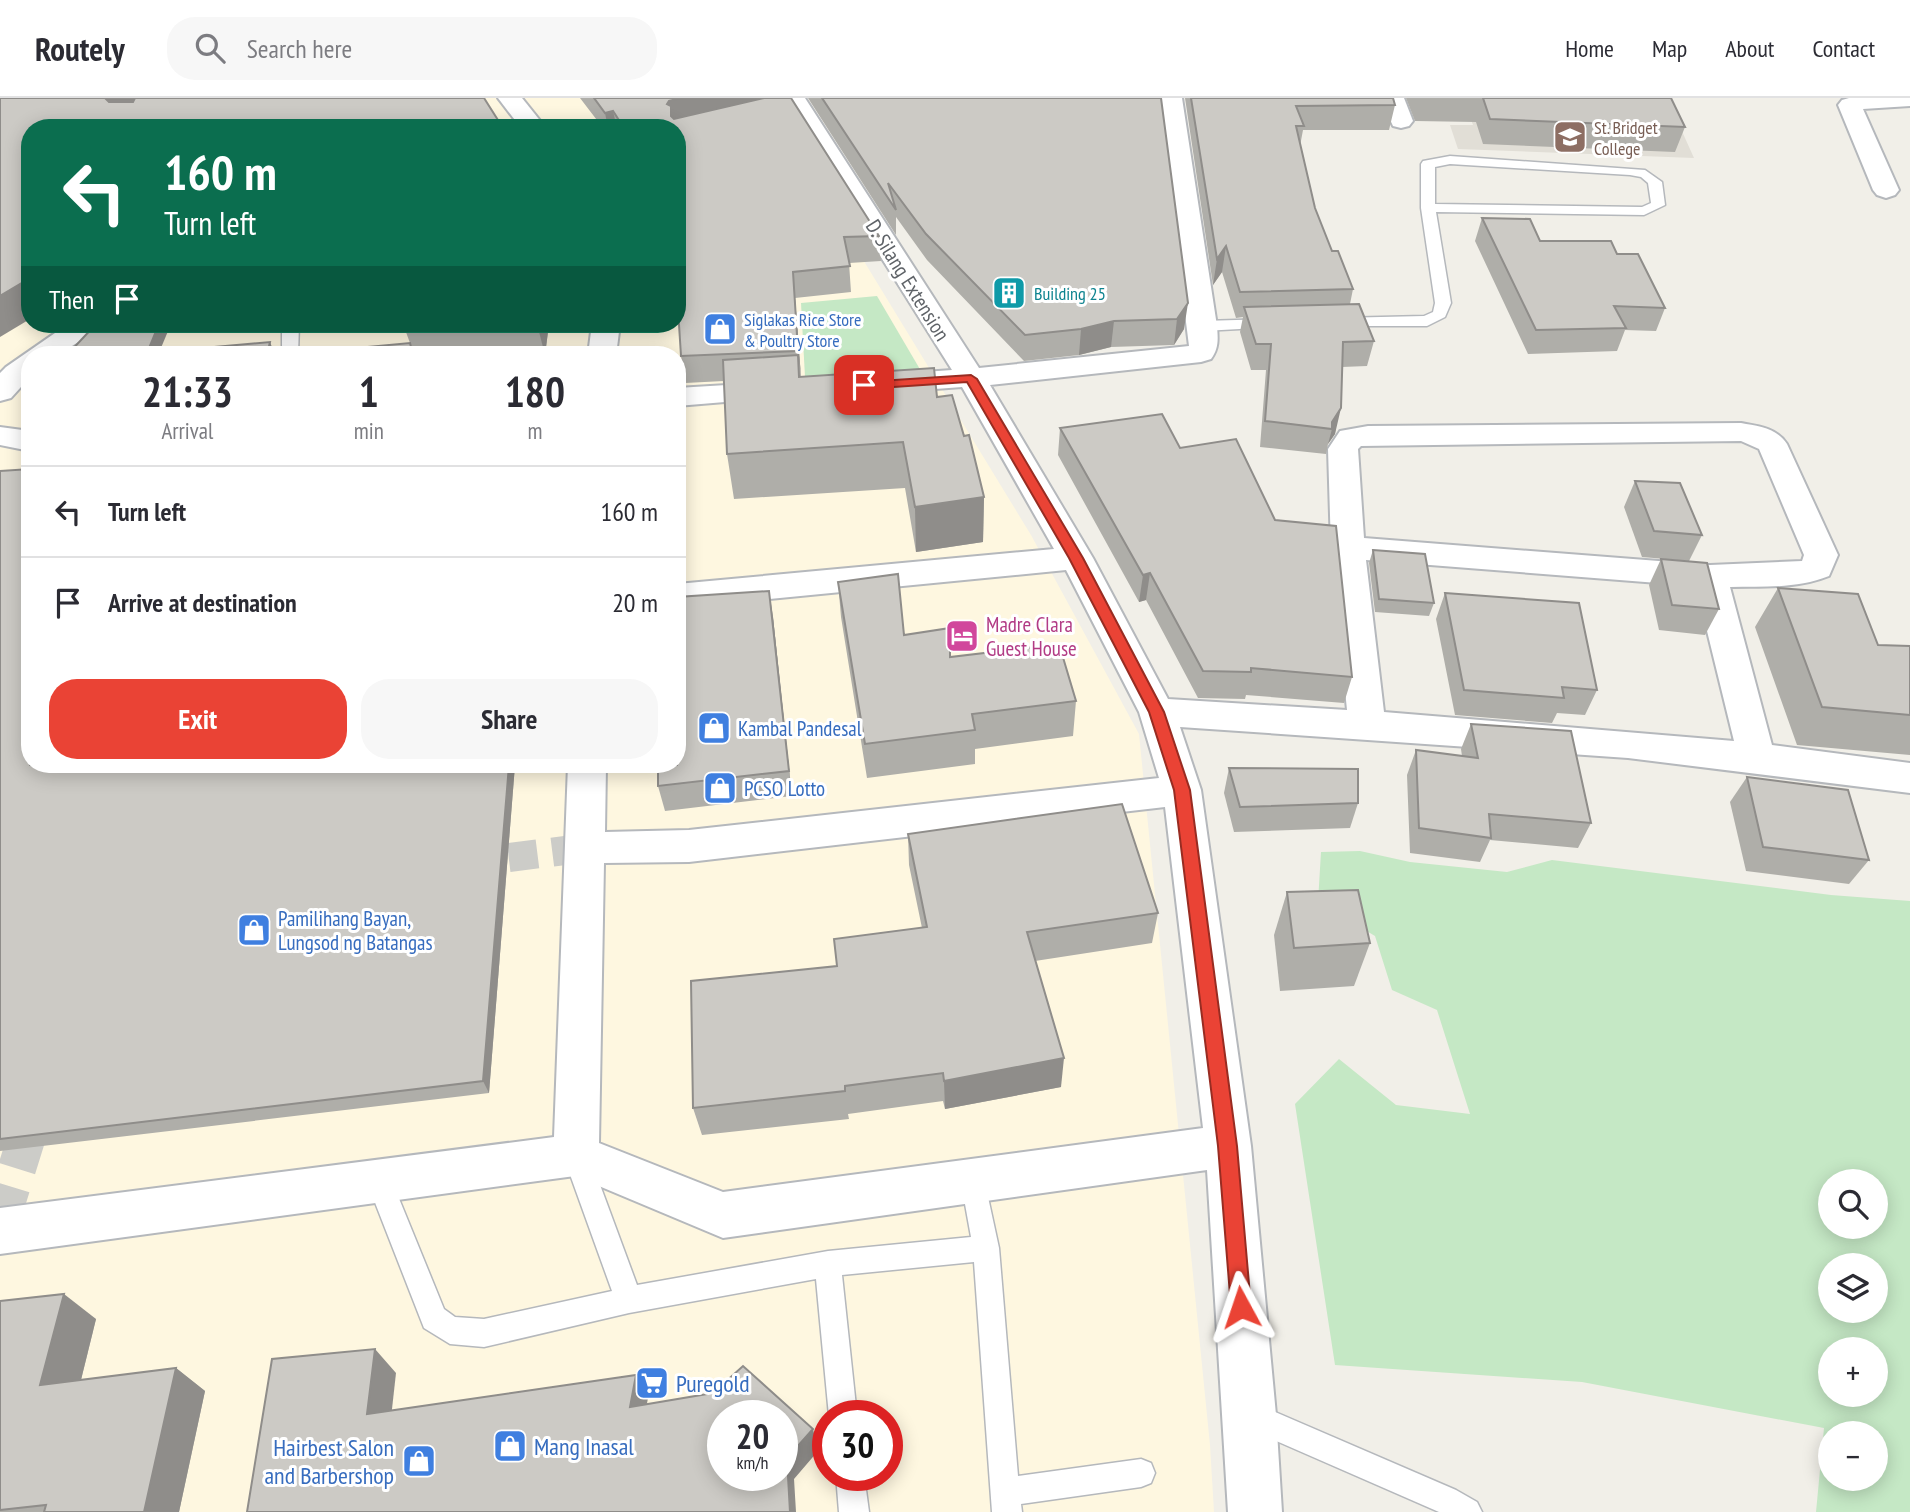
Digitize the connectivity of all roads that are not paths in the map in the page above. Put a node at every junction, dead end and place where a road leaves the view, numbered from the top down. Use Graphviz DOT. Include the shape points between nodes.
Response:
graph roads {
  1 [pos="510,98"];
  2 [pos="1153,98"];
  3 [pos="1170,98"];
  4 [pos="1392,98"];
  5 [pos="1910,99"];
  6 [pos="795,101"];
  7 [pos="770,111"];
  8 [pos="527,119"];
  9 [pos="1401,121"];
  10 [pos="1886,190"];
  11 [pos="1428,208"];
  12 [pos="1320,323"];
  13 [pos="1280,324"];
  14 [pos="1203,326"];
  15 [pos="73,333"];
  16 [pos="53,346"];
  17 [pos="21,369"];
  18 [pos="971,379"];
  19 [pos="851,386"];
  20 [pos="797,390"];
  21 [pos="0,392"];
  22 [pos="686,396"];
  23 [pos="0,436"];
  24 [pos="21,439"];
  25 [pos="1348,548"];
  26 [pos="1076,558"];
  27 [pos="1710,576"];
  28 [pos="686,595"];
  29 [pos="1157,712"];
  30 [pos="1367,724"];
  31 [pos="1756,756"];
  32 [pos="587,773"];
  33 [pos="1910,778"];
  34 [pos="1182,790"];
  35 [pos="585,848"];
  36 [pos="1228,1146"];
  37 [pos="576,1154"];
  38 [pos="380,1182"];
  39 [pos="974,1182"];
  40 [pos="0,1231"];
  41 [pos="986,1248"];
  42 [pos="828,1264"];
  43 [pos="629,1300"];
  44 [pos="842,1400"];
  45 [pos="1250,1415"];
  46 [pos="1141,1473"];
  47 [pos="851,1491"];
  48 [pos="1006,1502"];
  49 [pos="853,1512"];
  50 [pos="1255,1512"];
  51 [pos="1467,1512"];
  1 -- 8 [label="street"];
  2 -- 3 [label="street"];
  3 -- 14 [label="street"];
  4 -- 9 [label="street"];
  5 -- 10 [label="street" via="1850,105"];
  6 -- 7 [label="street"];
  6 -- 18 [label="street, D. Silang Extension"];
  11 -- 11 [label="lane" via="1429,164 1450,160 1645,174 1655,182 1658,205 1644,211"];
  11 -- 12 [label="lane" via="1443,303 1440,314 1427,321"];
  13 -- 14 [label="lane"];
  14 -- 18 [label="street" via="1201,353 1185,357"];
  15 -- 16 [label="street"];
  17 -- 21 [label="street"];
  18 -- 19 [label="street"];
  18 -- 26 [label="street, D. Silang Extension"];
  20 -- 22 [label="street"];
  23 -- 24 [label="street"];
  25 -- 27 [label="street"];
  25 -- 27 [label="street" via="1343,449 1351,438 1727,432 1759,436 1772,444 1821,555 1816,568 1802,574"];
  25 -- 30 [label="street"];
  26 -- 28 [label="street"];
  26 -- 29 [label="street, D. Silang Extension"];
  27 -- 31 [label="street"];
  29 -- 30 [label="street"];
  29 -- 34 [label="street, D. Silang Extension"];
  30 -- 31 [label="street"];
  31 -- 33 [label="street"];
  32 -- 35 [label="street"];
  34 -- 35 [label="street" via="689,846"];
  34 -- 36 [label="street, D. Silang Extension"];
  35 -- 37 [label="street"];
  36 -- 39 [label="street"];
  36 -- 45 [label="street, D. Silang Extension"];
  37 -- 38 [label="street"];
  37 -- 39 [label="street" via="723,1215"];
  37 -- 43 [label="lane"];
  38 -- 40 [label="street"];
  38 -- 43 [label="lane" via="434,1318 450,1330 484,1333"];
  39 -- 41 [label="lane"];
  41 -- 42 [label="lane"];
  41 -- 48 [label="lane"];
  42 -- 43 [label="lane"];
  42 -- 44 [label="lane"];
  45 -- 50 [label="street, D. Silang Extension"];
  45 -- 51 [label="lane"];
  46 -- 48 [label="lane"];
  47 -- 49 [label="lane"];
}
